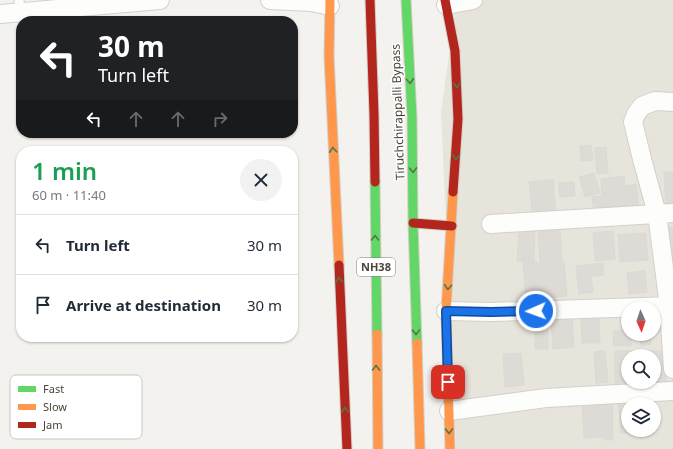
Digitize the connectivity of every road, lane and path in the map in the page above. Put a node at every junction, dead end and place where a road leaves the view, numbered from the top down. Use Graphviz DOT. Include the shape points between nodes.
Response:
graph roads {
  1 [pos="160,0"];
  2 [pos="270,0"];
  3 [pos="370,0"];
  4 [pos="406,0"];
  5 [pos="472,0"];
  6 [pos="446,2"];
  7 [pos="330,3"];
  8 [pos="19,6"];
  9 [pos="0,14"];
  10 [pos="673,102"];
  11 [pos="665,214"];
  12 [pos="413,223"];
  13 [pos="491,224"];
  14 [pos="452,226"];
  15 [pos="671,306"];
  16 [pos="446,311"];
  17 [pos="673,369"];
  18 [pos="673,391"];
  19 [pos="449,411"];
  20 [pos="347,449"];
  21 [pos="378,449"];
  22 [pos="420,449"];
  23 [pos="450,449"];
  1 -- 8 [label="street"];
  2 -- 7 [label="street"];
  21 -- 3 [label="main road, Tiruchchirappalli Bypass / NH38, one-way"];
  4 -- 12 [label="main road, Tiruchchirappalli Bypass, one-way" via="412,117"];
  5 -- 6 [label="street"];
  6 -- 14 [label="main road, one-way" via="456,51 458,118"];
  20 -- 7 [label="main road, one-way" via="331,117"];
  8 -- 9 [label="street"];
  10 -- 11 [label="street" via="655,101 642,106 633,122 642,159"];
  11 -- 13 [label="street"];
  11 -- 15 [label="street"];
  12 -- 14 [label="main road"];
  12 -- 22 [label="main road, Tiruchchirappalli Bypass, one-way"];
  14 -- 16 [label="main road, one-way"];
  15 -- 16 [label="street"];
  15 -- 17 [label="street"];
  16 -- 19 [label="main road"];
  18 -- 19 [label="street" via="546,398"];
  19 -- 23 [label="main road, one-way"];
}
